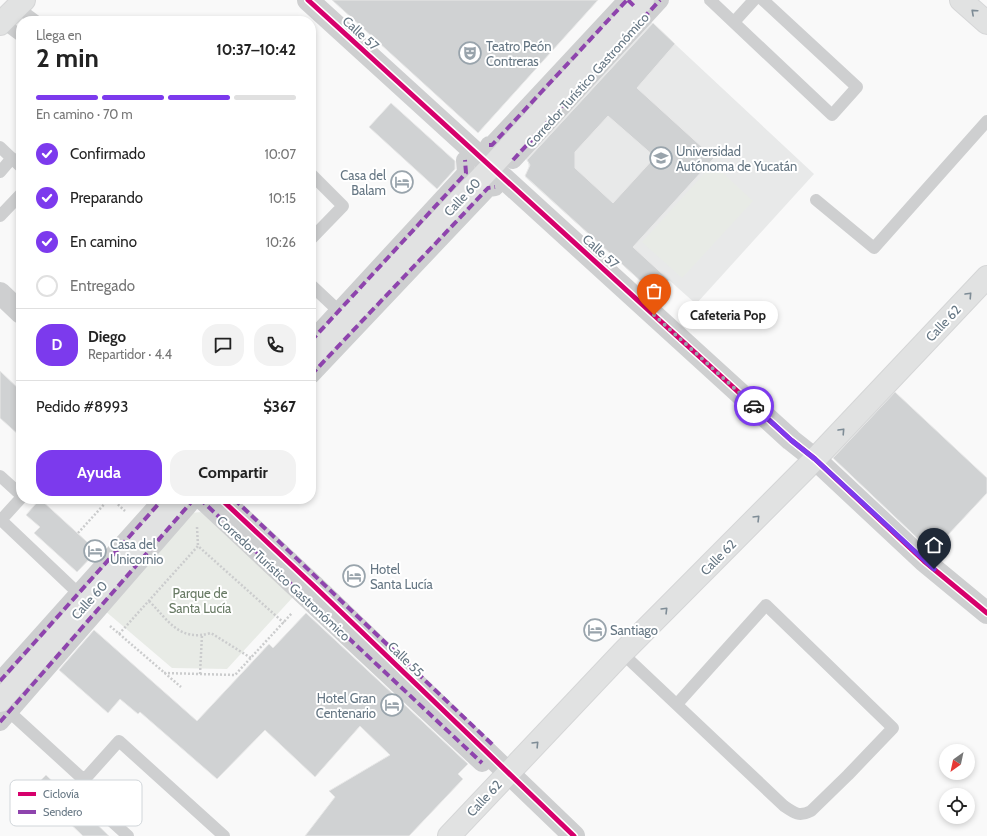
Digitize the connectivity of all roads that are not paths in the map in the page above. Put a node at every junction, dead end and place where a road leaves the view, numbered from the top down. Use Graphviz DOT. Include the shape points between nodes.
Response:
graph roads {
  1 [pos="308,0"];
  2 [pos="660,0"];
  3 [pos="710,0"];
  4 [pos="754,0"];
  5 [pos="763,0"];
  6 [pos="961,0"];
  7 [pos="633,2"];
  8 [pos="11,13"];
  9 [pos="734,22"];
  10 [pos="987,23"];
  11 [pos="16,24"];
  12 [pos="987,121"];
  13 [pos="488,145"];
  14 [pos="0,147"];
  15 [pos="465,160"];
  16 [pos="513,160"];
  17 [pos="16,162"];
  18 [pos="16,164"];
  19 [pos="0,172"];
  20 [pos="493,177"];
  21 [pos="316,179"];
  22 [pos="16,199"];
  23 [pos="816,200"];
  24 [pos="0,216"];
  25 [pos="316,234"];
  26 [pos="987,277"];
  27 [pos="316,290"];
  28 [pos="0,293"];
  29 [pos="16,308"];
  30 [pos="343,315"];
  31 [pos="316,337"];
  32 [pos="316,350"];
  33 [pos="316,370"];
  34 [pos="815,459"];
  35 [pos="0,476"];
  36 [pos="16,492"];
  37 [pos="16,502"];
  38 [pos="158,504"];
  39 [pos="175,504"];
  40 [pos="189,504"];
  41 [pos="205,504"];
  42 [pos="226,504"];
  43 [pos="239,504"];
  44 [pos="0,519"];
  45 [pos="78,593"];
  46 [pos="987,613"];
  47 [pos="622,653"];
  48 [pos="0,681"];
  49 [pos="677,704"];
  50 [pos="2,710"];
  51 [pos="494,746"];
  52 [pos="482,764"];
  53 [pos="509,772"];
  54 [pos="84,780"];
  55 [pos="117,826"];
  56 [pos="128,836"];
  57 [pos="224,836"];
  58 [pos="449,836"];
  59 [pos="574,836"];
  1 -- 20 [label="street, Calle 57"];
  2 -- 16 [label="street, Corredor Turístico Gastronómico"];
  3 -- 9 [label="lane"];
  4 -- 9 [label="lane"];
  5 -- 9 [label="lane" via="857,87 832,115"];
  10 -- 6 [label="main road, one-way"];
  7 -- 13 [label="street, Corredor Turístico Gastronómico" via="492,145"];
  7 -- 20 [label="main road, Calle 60"];
  8 -- 11 [label="lane"];
  12 -- 23 [label="lane" via="874,248"];
  14 -- 17 [label="lane"];
  15 -- 30 [label="street" via="466,173"];
  18 -- 19 [label="lane"];
  20 -- 30 [label="main road, Calle 60"];
  20 -- 33 [label="street" via="488,188"];
  20 -- 34 [label="street, Calle 57"];
  21 -- 25 [label="lane" via="343,206"];
  22 -- 24 [label="lane"];
  34 -- 26 [label="main road, Calle 62, one-way"];
  27 -- 30 [label="lane"];
  28 -- 29 [label="street"];
  30 -- 31 [label="street"];
  30 -- 32 [label="main road, Calle 60"];
  34 -- 46 [label="street, Calle 57" via="924,561"];
  47 -- 34 [label="main road, Calle 62, one-way"];
  35 -- 36 [label="lane"];
  37 -- 44 [label="lane"];
  38 -- 45 [label="street"];
  39 -- 50 [label="main road, Calle 60"];
  40 -- 50 [label="street, Corredor Turístico Gastronómico" via="95,612"];
  41 -- 52 [label="street, Corredor Turístico Gastronómico"];
  42 -- 53 [label="street, Calle 55"];
  43 -- 51 [label="street, Corredor Turístico Gastronómico"];
  44 -- 45 [label="lane"];
  45 -- 48 [label="street"];
  47 -- 49 [label="lane"];
  53 -- 47 [label="main road, Calle 62, one-way"];
  49 -- 49 [label="lane" via="795,814 811,811 893,728 766,605"];
  50 -- 54 [label="lane"];
  53 -- 58 [label="main road, Calle 62"];
  53 -- 59 [label="street, Calle 55"];
  54 -- 57 [label="lane" via="119,741"];
  55 -- 56 [label="lane"];
}
